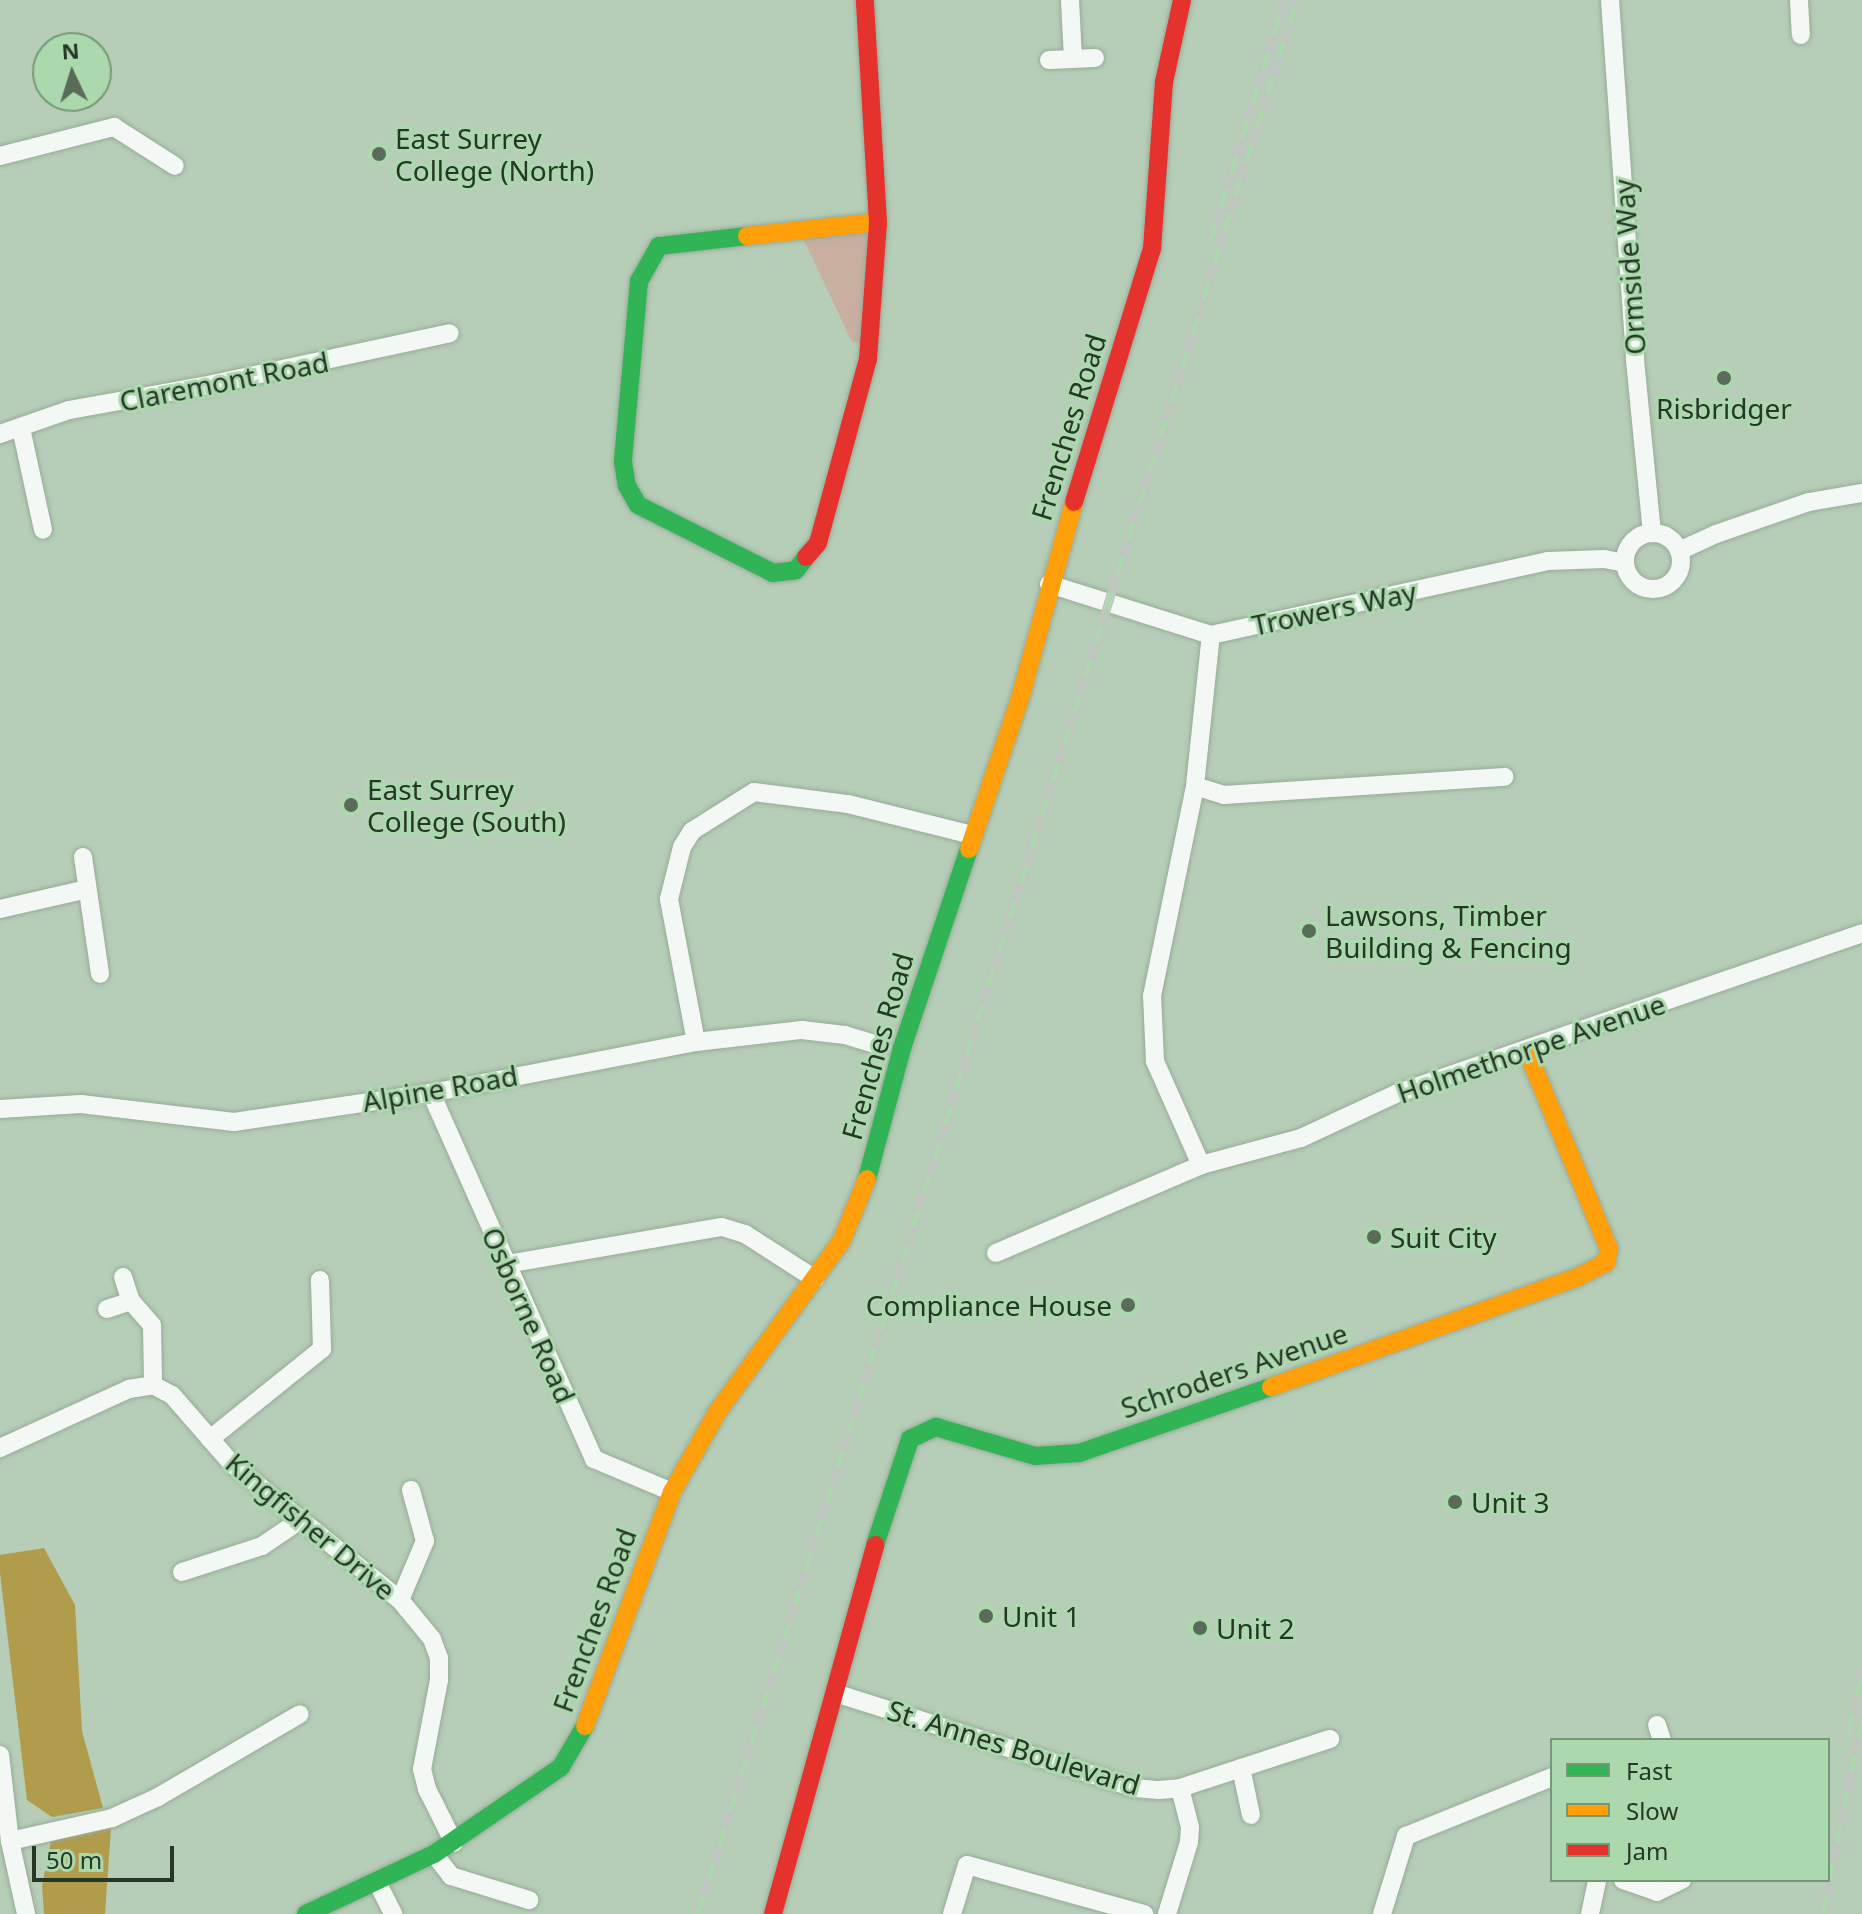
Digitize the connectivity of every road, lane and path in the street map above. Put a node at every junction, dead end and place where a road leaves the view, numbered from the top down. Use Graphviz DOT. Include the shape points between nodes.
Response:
graph roads {
  1 [pos="865,0"];
  2 [pos="1070,0"];
  3 [pos="1182,0"];
  4 [pos="1610,0"];
  5 [pos="1799,0"];
  6 [pos="1801,35"];
  7 [pos="1095,58"];
  8 [pos="1073,59"];
  9 [pos="1049,60"];
  10 [pos="0,156"];
  11 [pos="175,166"];
  12 [pos="878,222"];
  13 [pos="450,333"];
  14 [pos="21,428"];
  15 [pos="0,434"];
  16 [pos="1862,493"];
  17 [pos="43,530"];
  18 [pos="1652,533"];
  19 [pos="1679,551"];
  20 [pos="1625,563"];
  21 [pos="1049,584"];
  22 [pos="1211,635"];
  23 [pos="1504,777"];
  24 [pos="1195,786"];
  25 [pos="972,835"];
  26 [pos="83,857"];
  27 [pos="87,889"];
  28 [pos="0,909"];
  29 [pos="1862,933"];
  30 [pos="100,974"];
  31 [pos="696,1042"];
  32 [pos="877,1045"];
  33 [pos="1527,1051"];
  34 [pos="431,1093"];
  35 [pos="0,1109"];
  36 [pos="1201,1165"];
  37 [pos="996,1253"];
  38 [pos="507,1264"];
  39 [pos="123,1277"];
  40 [pos="815,1279"];
  41 [pos="320,1280"];
  42 [pos="131,1301"];
  43 [pos="107,1309"];
  44 [pos="153,1385"];
  45 [pos="210,1439"];
  46 [pos="0,1448"];
  47 [pos="411,1490"];
  48 [pos="672,1492"];
  49 [pos="299,1521"];
  50 [pos="182,1572"];
  51 [pos="400,1600"];
  52 [pos="835,1693"];
  53 [pos="300,1714"];
  54 [pos="1330,1739"];
  55 [pos="0,1755"];
  56 [pos="1241,1768"];
  57 [pos="1550,1778"];
  58 [pos="1180,1788"];
  59 [pos="1251,1815"];
  60 [pos="10,1841"];
  61 [pos="454,1843"];
  62 [pos="434,1854"];
  63 [pos="377,1882"];
  64 [pos="1597,1882"];
  65 [pos="1629,1882"];
  66 [pos="1678,1882"];
  67 [pos="529,1900"];
  68 [pos="26,1914"];
  69 [pos="306,1914"];
  70 [pos="393,1914"];
  71 [pos="773,1914"];
  72 [pos="952,1914"];
  73 [pos="1144,1914"];
  74 [pos="1167,1914"];
  75 [pos="1382,1914"];
  76 [pos="1590,1914"];
  1 -- 12 [label="street"];
  2 -- 8 [label="street"];
  3 -- 21 [label="street, Frenches Road" via="1164,82 1152,249"];
  4 -- 18 [label="street, Ormside Way"];
  5 -- 6 [label="street"];
  7 -- 8 [label="street"];
  8 -- 9 [label="street"];
  10 -- 11 [label="street" via="114,127"];
  12 -- 12 [label="street" via="868,359 818,543 809,557 796,570 773,573 638,505 627,486 625,447 639,281 659,246"];
  13 -- 14 [label="street, Claremont Road" via="69,410"];
  14 -- 15 [label="street, Claremont Road"];
  14 -- 17 [label="street"];
  16 -- 19 [label="street" via="1809,502"];
  18 -- 19 [label="street" via="1666,536"];
  18 -- 20 [label="street" via="1629,546"];
  19 -- 20 [label="street" via="1675,579 1659,589 1636,584"];
  20 -- 22 [label="street, Trowers Way" via="1548,561"];
  21 -- 22 [label="street, Trowers Way"];
  21 -- 25 [label="street, Frenches Road" via="1021,695"];
  22 -- 24 [label="street"];
  23 -- 24 [label="street" via="1224,795"];
  24 -- 36 [label="street" via="1152,996 1155,1061"];
  25 -- 31 [label="street" via="848,804 754,792 692,831 677,861 669,899"];
  25 -- 40 [label="street, Frenches Road" via="902,1048 864,1191 841,1242"];
  26 -- 27 [label="street"];
  27 -- 28 [label="street"];
  27 -- 30 [label="street"];
  29 -- 33 [label="street, Holmethorpe Avenue"];
  31 -- 32 [label="street, Alpine Road" via="802,1030"];
  31 -- 34 [label="street, Alpine Road"];
  33 -- 36 [label="street, Holmethorpe Avenue" via="1398,1093 1301,1138"];
  33 -- 52 [label="street, Schroders Avenue" via="1609,1249 1606,1263 1369,1354 1079,1453 1035,1456 936,1427 920,1432 910,1439 901,1459"];
  34 -- 35 [label="street, Alpine Road" via="234,1122 81,1104"];
  34 -- 38 [label="street, Osborne Road"];
  36 -- 37 [label="street, Holmethorpe Avenue"];
  38 -- 40 [label="street" via="722,1227 745,1234"];
  38 -- 48 [label="street, Osborne Road" via="594,1459"];
  39 -- 42 [label="street"];
  40 -- 48 [label="street, Frenches Road" via="718,1411"];
  41 -- 45 [label="street" via="322,1349"];
  42 -- 43 [label="street"];
  42 -- 44 [label="street" via="152,1325"];
  44 -- 45 [label="street, Kingfisher Drive" via="172,1395"];
  44 -- 46 [label="street" via="129,1389"];
  45 -- 49 [label="street, Kingfisher Drive"];
  47 -- 51 [label="street" via="425,1541"];
  48 -- 61 [label="street, Frenches Road" via="597,1699 561,1767"];
  49 -- 50 [label="street" via="262,1546"];
  49 -- 51 [label="street, Kingfisher Drive"];
  51 -- 61 [label="street, Kingfisher Drive" via="432,1639 439,1658 422,1769"];
  52 -- 58 [label="street, St. Annes Boulevard" via="1135,1788"];
  52 -- 71 [label="street"];
  53 -- 60 [label="street" via="112,1818"];
  54 -- 56 [label="street, St. Annes Boulevard"];
  55 -- 60 [label="street"];
  56 -- 58 [label="street, St. Annes Boulevard"];
  56 -- 59 [label="street"];
  57 -- 75 [label="street" via="1406,1836"];
  58 -- 74 [label="street" via="1189,1842"];
  60 -- 68 [label="street"];
  61 -- 62 [label="street, Frenches Road"];
  62 -- 63 [label="street, Frenches Road"];
  62 -- 67 [label="street" via="451,1876"];
  63 -- 69 [label="street, Frenches Road"];
  63 -- 70 [label="street"];
  64 -- 76 [label="street"];
  65 -- 66 [label="street" via="1657,1892"];
  72 -- 73 [label="street" via="967,1865"];
}
